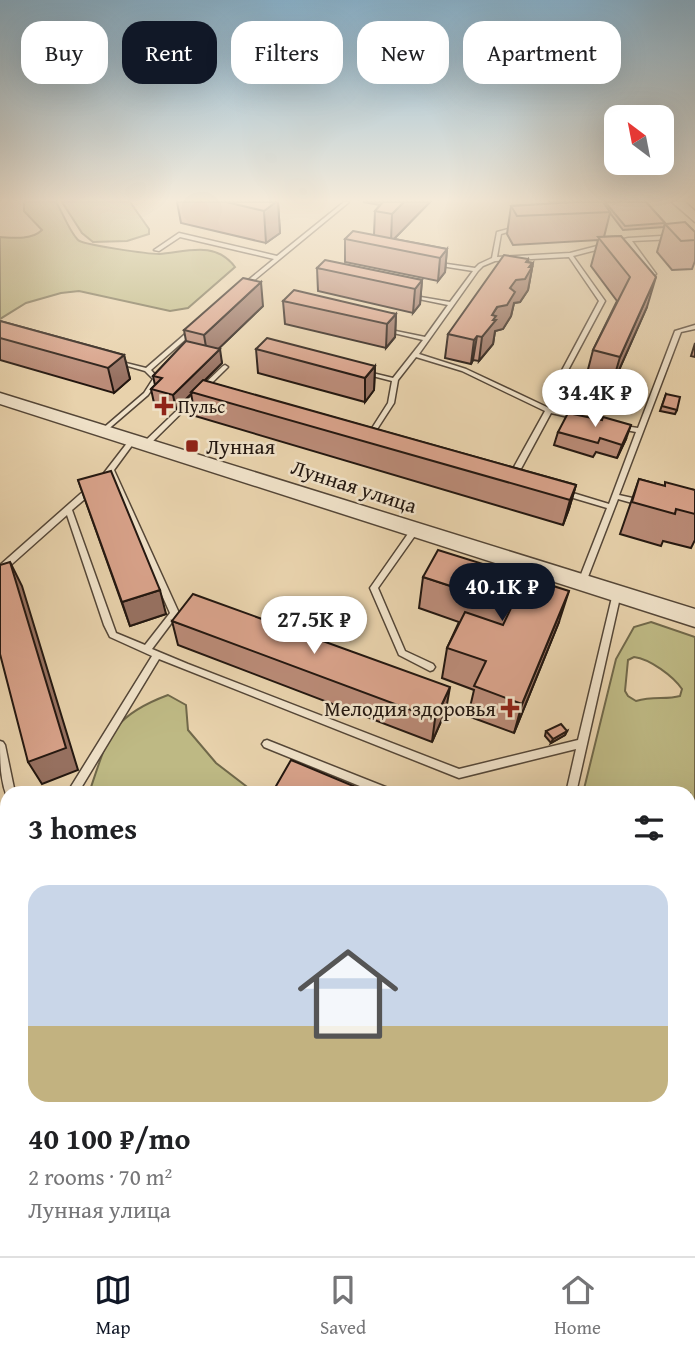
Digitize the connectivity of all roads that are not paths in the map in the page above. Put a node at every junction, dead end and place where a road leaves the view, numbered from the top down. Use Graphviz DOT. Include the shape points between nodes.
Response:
graph roads {
  1 [pos="274,261"];
  2 [pos="486,261"];
  3 [pos="574,261"];
  4 [pos="643,261"];
  5 [pos="431,262"];
  6 [pos="476,270"];
  7 [pos="653,274"];
  8 [pos="240,290"];
  9 [pos="396,292"];
  10 [pos="450,304"];
  11 [pos="373,326"];
  12 [pos="695,327"];
  13 [pos="196,328"];
  14 [pos="426,339"];
  15 [pos="415,355"];
  16 [pos="110,360"];
  17 [pos="225,367"];
  18 [pos="147,370"];
  19 [pos="354,371"];
  20 [pos="395,380"];
  21 [pos="555,389"];
  22 [pos="0,398"];
  23 [pos="549,410"];
  24 [pos="582,419"];
  25 [pos="604,424"];
  26 [pos="103,431"];
  27 [pos="640,431"];
  28 [pos="358,433"];
  29 [pos="370,436"];
  30 [pos="383,439"];
  31 [pos="139,442"];
  32 [pos="110,470"];
  33 [pos="499,474"];
  34 [pos="102,478"];
  35 [pos="512,478"];
  36 [pos="525,481"];
  37 [pos="94,486"];
  38 [pos="549,488"];
  39 [pos="615,496"];
  40 [pos="655,506"];
  41 [pos="611,507"];
  42 [pos="69,511"];
  43 [pos="415,530"];
  44 [pos="0,570"];
  45 [pos="582,582"];
  46 [pos="617,593"];
  47 [pos="695,618"];
  48 [pos="146,650"];
  49 [pos="157,655"];
  50 [pos="430,667"];
  51 [pos="582,743"];
  52 [pos="267,744"];
  53 [pos="0,746"];
  54 [pos="9,786"];
  55 [pos="76,786"];
  56 [pos="372,786"];
  57 [pos="573,786"];
  1 -- 8 [label="lane"];
  2 -- 6 [label="lane"];
  3 -- 21 [label="lane" via="601,300"];
  4 -- 7 [label="lane"];
  5 -- 6 [label="lane"];
  6 -- 10 [label="lane"];
  9 -- 10 [label="lane"];
  10 -- 14 [label="lane"];
  11 -- 14 [label="lane"];
  12 -- 27 [label="lane" via="678,331"];
  13 -- 18 [label="lane"];
  14 -- 15 [label="lane"];
  15 -- 20 [label="lane"];
  15 -- 23 [label="lane" via="464,370"];
  16 -- 18 [label="lane"];
  17 -- 31 [label="lane"];
  18 -- 26 [label="lane" via="154,374 154,386"];
  19 -- 20 [label="lane"];
  20 -- 29 [label="lane" via="391,403"];
  22 -- 26 [label="street, Лунная улица"];
  23 -- 24 [label="lane"];
  23 -- 35 [label="lane"];
  25 -- 27 [label="lane"];
  26 -- 31 [label="street, Лунная улица"];
  27 -- 39 [label="lane"];
  28 -- 29 [label="lane"];
  29 -- 30 [label="lane"];
  31 -- 32 [label="lane"];
  31 -- 43 [label="street, Лунная улица"];
  32 -- 34 [label="lane"];
  32 -- 48 [label="lane" via="175,613"];
  33 -- 35 [label="lane"];
  35 -- 36 [label="lane"];
  37 -- 42 [label="lane"];
  38 -- 41 [label="lane"];
  39 -- 40 [label="lane"];
  39 -- 41 [label="lane"];
  41 -- 45 [label="lane"];
  42 -- 44 [label="lane"];
  42 -- 48 [label="lane" via="113,635"];
  43 -- 45 [label="street, Лунная улица"];
  43 -- 50 [label="lane" via="374,588 402,653"];
  45 -- 46 [label="street, Лунная улица"];
  46 -- 47 [label="street, Лунная улица"];
  46 -- 51 [label="lane"];
  48 -- 49 [label="lane"];
  49 -- 51 [label="lane" via="459,774"];
  49 -- 55 [label="lane"];
  51 -- 57 [label="lane"];
  52 -- 56 [label="lane"];
  53 -- 54 [label="lane"];
}
